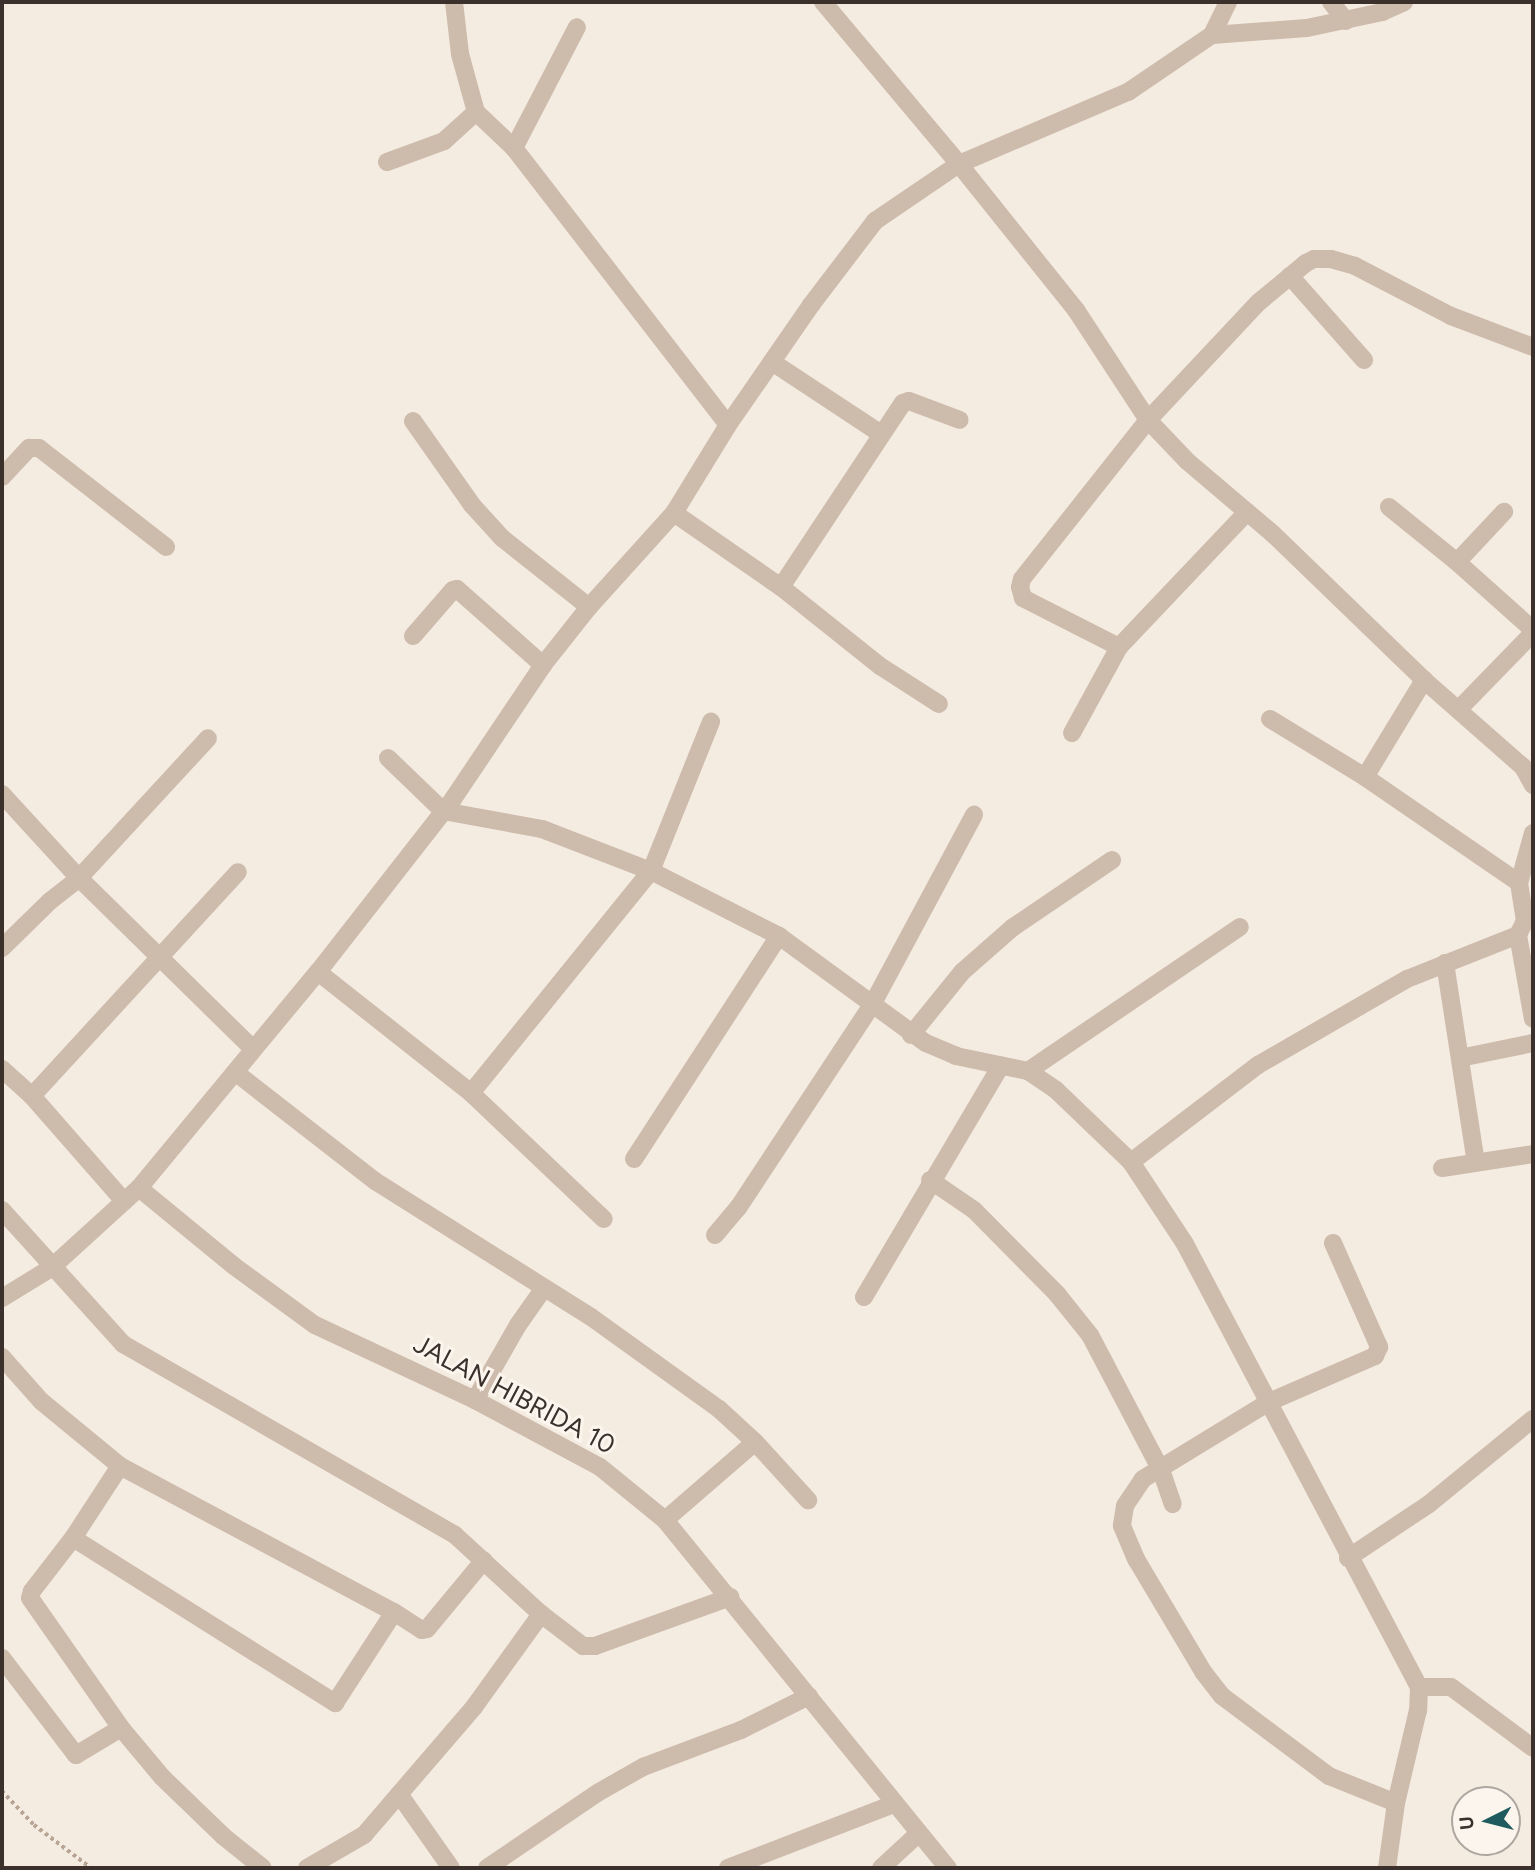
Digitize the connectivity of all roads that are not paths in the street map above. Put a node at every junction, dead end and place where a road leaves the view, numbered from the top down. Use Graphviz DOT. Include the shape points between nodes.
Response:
graph roads {
  1 [pos="454,2"];
  2 [pos="823,2"];
  3 [pos="1228,2"];
  4 [pos="1331,2"];
  5 [pos="1404,2"];
  6 [pos="1346,21"];
  7 [pos="577,27"];
  8 [pos="1212,35"];
  9 [pos="476,112"];
  10 [pos="514,148"];
  11 [pos="387,162"];
  12 [pos="960,164"];
  13 [pos="1290,276"];
  14 [pos="1533,347"];
  15 [pos="1364,359"];
  16 [pos="772,362"];
  17 [pos="960,420"];
  18 [pos="1148,420"];
  19 [pos="413,421"];
  20 [pos="728,425"];
  21 [pos="881,434"];
  22 [pos="2,477"];
  23 [pos="1389,507"];
  24 [pos="1247,512"];
  25 [pos="1504,512"];
  26 [pos="674,513"];
  27 [pos="166,547"];
  28 [pos="1457,562"];
  29 [pos="780,587"];
  30 [pos="589,607"];
  31 [pos="1533,631"];
  32 [pos="413,636"];
  33 [pos="1119,647"];
  34 [pos="543,665"];
  35 [pos="1424,680"];
  36 [pos="939,704"];
  37 [pos="1459,709"];
  38 [pos="1270,719"];
  39 [pos="711,722"];
  40 [pos="1072,733"];
  41 [pos="208,738"];
  42 [pos="388,758"];
  43 [pos="1365,777"];
  44 [pos="1533,785"];
  45 [pos="2,794"];
  46 [pos="443,811"];
  47 [pos="974,815"];
  48 [pos="1533,832"];
  49 [pos="1112,860"];
  50 [pos="651,871"];
  51 [pos="238,873"];
  52 [pos="79,878"];
  53 [pos="1519,883"];
  54 [pos="1528,903"];
  55 [pos="1240,928"];
  56 [pos="1518,935"];
  57 [pos="779,936"];
  58 [pos="2,948"];
  59 [pos="162,958"];
  60 [pos="1445,963"];
  61 [pos="318,972"];
  62 [pos="872,1005"];
  63 [pos="1533,1019"];
  64 [pos="911,1035"];
  65 [pos="1533,1043"];
  66 [pos="252,1048"];
  67 [pos="1460,1058"];
  68 [pos="1001,1065"];
  69 [pos="2,1069"];
  70 [pos="1028,1071"];
  71 [pos="235,1072"];
  72 [pos="471,1093"];
  73 [pos="32,1096"];
  74 [pos="1533,1154"];
  75 [pos="634,1159"];
  76 [pos="1130,1162"];
  77 [pos="1476,1163"];
  78 [pos="1442,1168"];
  79 [pos="930,1180"];
  80 [pos="139,1188"];
  81 [pos="124,1201"];
  82 [pos="2,1210"];
  83 [pos="604,1219"];
  84 [pos="715,1235"];
  85 [pos="1333,1242"];
  86 [pos="51,1268"];
  87 [pos="544,1288"];
  88 [pos="864,1297"];
  89 [pos="2,1298"];
  90 [pos="2,1357"];
  91 [pos="475,1400"];
  92 [pos="1269,1402"];
  93 [pos="1533,1419"];
  94 [pos="755,1441"];
  95 [pos="120,1466"];
  96 [pos="1161,1470"];
  97 [pos="808,1500"];
  98 [pos="1173,1504"];
  99 [pos="665,1520"];
  100 [pos="74,1538"];
  101 [pos="1348,1558"];
  102 [pos="484,1560"];
  103 [pos="730,1597"];
  104 [pos="394,1612"];
  105 [pos="541,1614"];
  106 [pos="2,1658"];
  107 [pos="1419,1687"];
  108 [pos="809,1696"];
  109 [pos="121,1728"];
  110 [pos="1533,1748"];
  111 [pos="399,1794"];
  112 [pos="1396,1803"];
  113 [pos="894,1804"];
  114 [pos="918,1834"];
  115 [pos="262,1868"];
  116 [pos="307,1868"];
  117 [pos="451,1868"];
  118 [pos="487,1868"];
  119 [pos="728,1868"];
  120 [pos="881,1868"];
  121 [pos="948,1868"];
  122 [pos="1387,1868"];
  1 -- 9 [label="street" via="460,54"];
  2 -- 12 [label="street"];
  3 -- 8 [label="street"];
  4 -- 6 [label="street"];
  5 -- 6 [label="street"];
  6 -- 8 [label="street"];
  7 -- 10 [label="street"];
  8 -- 12 [label="street" via="1128,92"];
  9 -- 10 [label="street"];
  9 -- 11 [label="street" via="444,141"];
  10 -- 20 [label="street"];
  12 -- 16 [label="street" via="875,221"];
  12 -- 18 [label="street" via="1076,310"];
  13 -- 14 [label="street" via="1314,259 1355,266 1451,316"];
  13 -- 15 [label="street"];
  13 -- 18 [label="street" via="1259,302"];
  16 -- 20 [label="street"];
  16 -- 21 [label="street"];
  17 -- 21 [label="street" via="906,401"];
  18 -- 24 [label="street" via="1186,461"];
  18 -- 33 [label="street" via="1020,587 1023,598"];
  19 -- 30 [label="street" via="472,505 502,537"];
  20 -- 26 [label="street"];
  21 -- 29 [label="street"];
  22 -- 27 [label="street" via="29,448 39,449"];
  23 -- 28 [label="street"];
  24 -- 33 [label="street"];
  24 -- 35 [label="street"];
  25 -- 28 [label="street"];
  26 -- 29 [label="street"];
  26 -- 30 [label="street"];
  28 -- 31 [label="street"];
  29 -- 36 [label="street" via="880,666"];
  30 -- 34 [label="street"];
  31 -- 37 [label="street"];
  32 -- 34 [label="street" via="457,589"];
  33 -- 40 [label="street"];
  34 -- 46 [label="street"];
  35 -- 37 [label="street"];
  35 -- 43 [label="street"];
  37 -- 44 [label="street" via="1523,767"];
  38 -- 43 [label="street"];
  39 -- 50 [label="street"];
  41 -- 52 [label="street"];
  42 -- 46 [label="street"];
  43 -- 53 [label="street"];
  45 -- 52 [label="street"];
  46 -- 50 [label="street" via="542,829"];
  46 -- 61 [label="street"];
  47 -- 62 [label="street"];
  48 -- 53 [label="street"];
  49 -- 64 [label="street" via="1012,928 961,972"];
  50 -- 57 [label="street"];
  50 -- 72 [label="street"];
  51 -- 59 [label="street"];
  52 -- 58 [label="street"];
  52 -- 59 [label="street"];
  53 -- 54 [label="street"];
  54 -- 56 [label="street"];
  55 -- 70 [label="street"];
  56 -- 60 [label="street"];
  56 -- 63 [label="street"];
  57 -- 62 [label="street"];
  57 -- 75 [label="street"];
  59 -- 66 [label="street"];
  59 -- 73 [label="street"];
  60 -- 67 [label="street"];
  60 -- 76 [label="street" via="1407,979 1258,1065"];
  61 -- 66 [label="street"];
  61 -- 72 [label="street"];
  62 -- 64 [label="street"];
  62 -- 84 [label="street" via="738,1208"];
  64 -- 68 [label="street" via="956,1056"];
  65 -- 67 [label="street"];
  66 -- 71 [label="street"];
  67 -- 77 [label="street"];
  68 -- 70 [label="street"];
  68 -- 79 [label="street"];
  69 -- 73 [label="street"];
  70 -- 76 [label="street" via="1056,1090"];
  71 -- 80 [label="street"];
  71 -- 87 [label="street" via="375,1181"];
  72 -- 83 [label="street"];
  73 -- 81 [label="street"];
  74 -- 77 [label="street"];
  76 -- 92 [label="street" via="1185,1244"];
  77 -- 78 [label="street"];
  79 -- 88 [label="street"];
  79 -- 96 [label="street" via="974,1210 1057,1294 1090,1335"];
  80 -- 81 [label="street"];
  80 -- 91 [label="street, JALAN HIBRIDA 10" via="233,1266 315,1325"];
  81 -- 86 [label="street"];
  82 -- 86 [label="street"];
  85 -- 92 [label="street" via="1378,1353"];
  86 -- 89 [label="street"];
  86 -- 102 [label="street" via="123,1344 454,1535"];
  87 -- 91 [label="street"];
  87 -- 94 [label="street" via="719,1409"];
  90 -- 95 [label="street" via="41,1401"];
  91 -- 99 [label="street, JALAN HIBRIDA 10" via="600,1467"];
  92 -- 96 [label="street"];
  92 -- 101 [label="street"];
  93 -- 101 [label="street" via="1429,1504"];
  94 -- 97 [label="street"];
  94 -- 99 [label="street"];
  95 -- 100 [label="street"];
  95 -- 104 [label="street"];
  96 -- 98 [label="street"];
  96 -- 112 [label="street" via="1133,1490 1122,1525 1127,1543 1204,1673 1222,1696 1329,1776"];
  99 -- 103 [label="street, JALAN HIBRIDA 10"];
  100 -- 104 [label="street" via="335,1703"];
  100 -- 109 [label="street" via="30,1598"];
  101 -- 107 [label="street"];
  102 -- 104 [label="street" via="427,1629"];
  102 -- 105 [label="street"];
  103 -- 105 [label="street" via="592,1646 583,1646"];
  103 -- 108 [label="street, JALAN HIBRIDA 10"];
  105 -- 111 [label="street" via="474,1707"];
  106 -- 109 [label="street" via="76,1755"];
  107 -- 110 [label="street" via="1451,1687"];
  107 -- 112 [label="street"];
  108 -- 113 [label="street, JALAN HIBRIDA 10"];
  108 -- 118 [label="street" via="741,1730 643,1767"];
  109 -- 115 [label="street" via="162,1777"];
  111 -- 116 [label="street" via="364,1835"];
  111 -- 117 [label="street"];
  112 -- 122 [label="street"];
  113 -- 114 [label="street, JALAN HIBRIDA 10"];
  113 -- 119 [label="street"];
  114 -- 120 [label="street"];
  114 -- 121 [label="street, JALAN HIBRIDA 10"];
}
